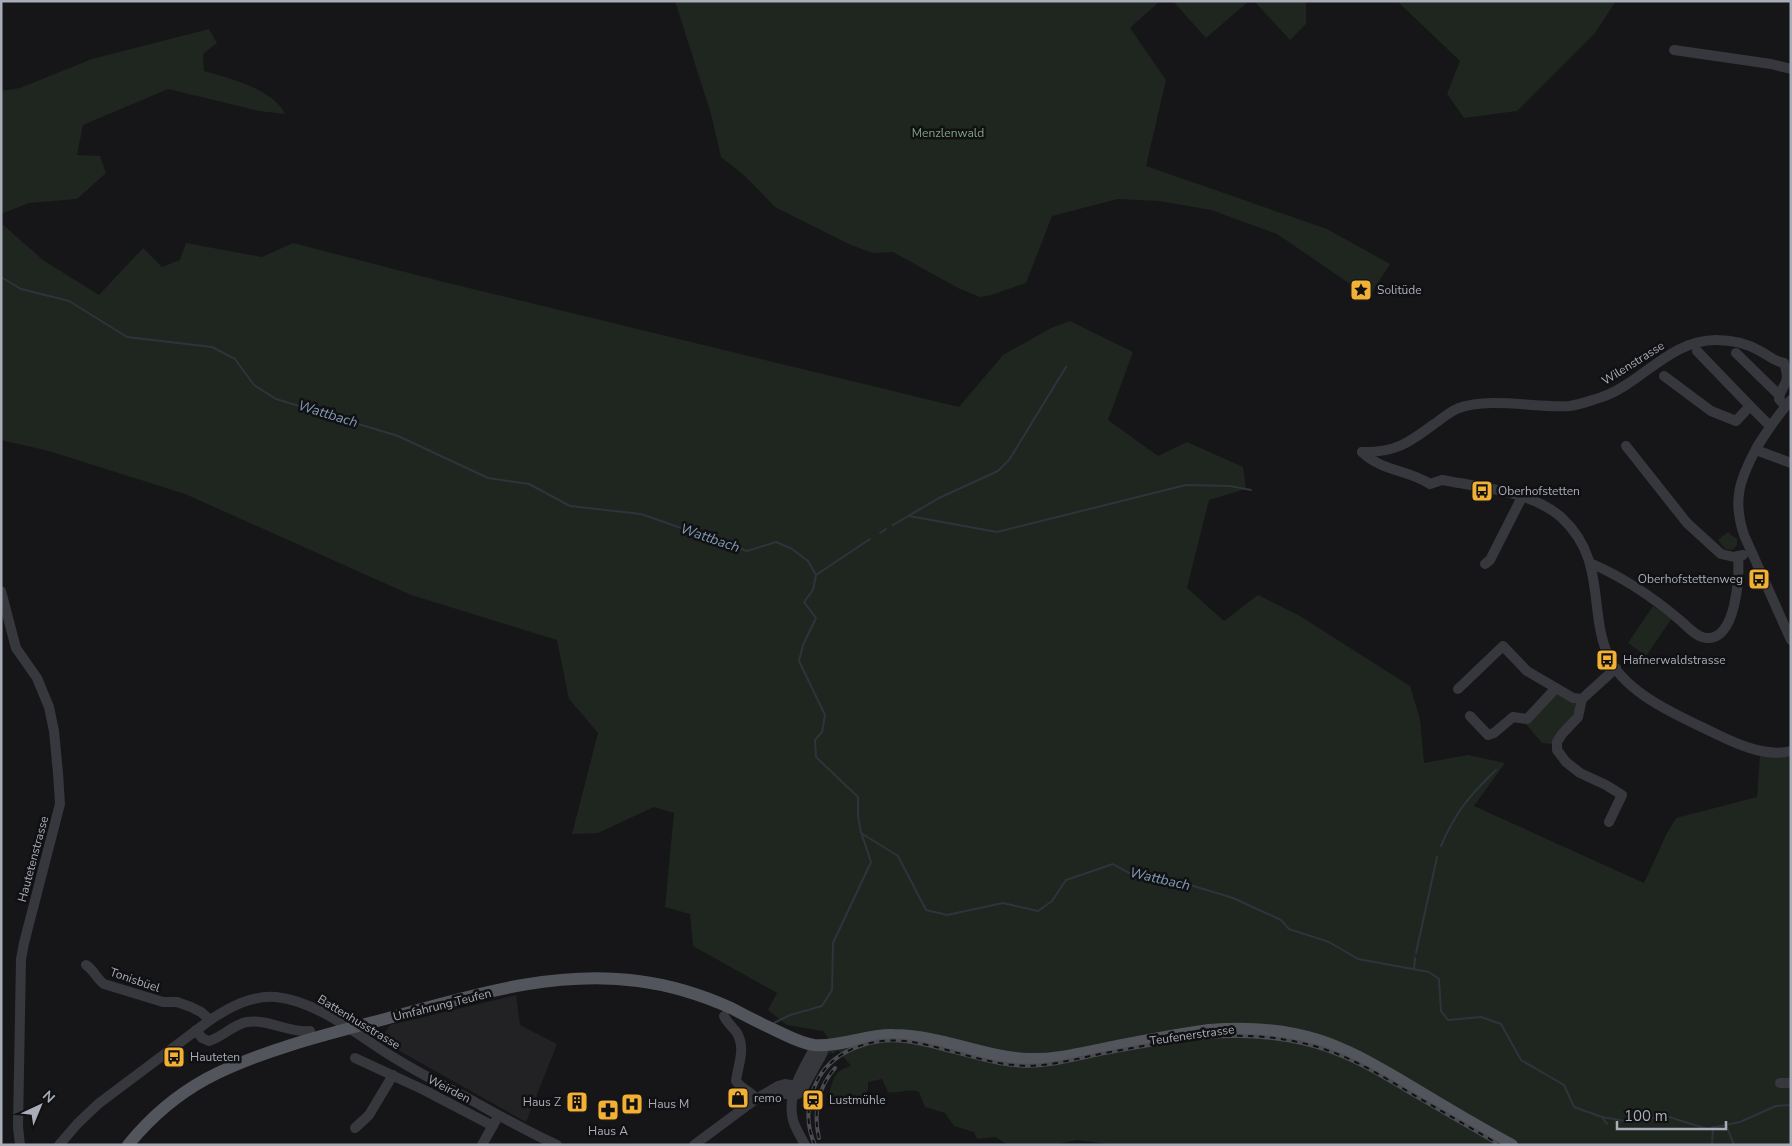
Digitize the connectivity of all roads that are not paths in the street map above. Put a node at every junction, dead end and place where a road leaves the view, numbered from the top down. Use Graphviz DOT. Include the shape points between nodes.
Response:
graph roads {
  1 [pos="1674,50"];
  2 [pos="1791,69"];
  3 [pos="1697,351"];
  4 [pos="1736,353"];
  5 [pos="1664,376"];
  6 [pos="1779,395"];
  7 [pos="1788,403"];
  8 [pos="1750,406"];
  9 [pos="1770,426"];
  10 [pos="1626,446"];
  11 [pos="1756,450"];
  12 [pos="1791,463"];
  13 [pos="1522,497"];
  14 [pos="1750,551"];
  15 [pos="1738,556"];
  16 [pos="1590,563"];
  17 [pos="1485,564"];
  18 [pos="1,591"];
  19 [pos="1791,640"];
  20 [pos="1616,668"];
  21 [pos="1458,688"];
  22 [pos="1556,688"];
  23 [pos="1582,699"];
  24 [pos="1470,716"];
  25 [pos="1791,751"];
  26 [pos="1609,822"];
  27 [pos="86,965"];
  28 [pos="724,1016"];
  29 [pos="210,1020"];
  30 [pos="196,1030"];
  31 [pos="310,1031"];
  32 [pos="820,1042"];
  33 [pos="355,1058"];
  34 [pos="393,1075"];
  35 [pos="1780,1083"];
  36 [pos="1791,1083"];
  37 [pos="796,1091"];
  38 [pos="756,1099"];
  39 [pos="498,1115"];
  40 [pos="493,1126"];
  41 [pos="355,1128"];
  42 [pos="20,1145"];
  43 [pos="59,1145"];
  44 [pos="128,1145"];
  45 [pos="482,1145"];
  46 [pos="557,1145"];
  47 [pos="694,1145"];
  48 [pos="805,1145"];
  49 [pos="1512,1145"];
  1 -- 2 [label="street"];
  3 -- 8 [label="street"];
  4 -- 6 [label="street"];
  5 -- 8 [label="street" via="1711,411 1736,421"];
  6 -- 7 [label="street" via="1779,399"];
  6 -- 13 [label="street, Wilenstrasse" via="1790,380 1784,363 1751,347 1715,340 1684,347 1619,390 1602,397 1571,406 1470,405 1458,408 1405,446 1388,451 1362,452 1369,460 1420,477 1430,484 1442,480"];
  7 -- 9 [label="street"];
  8 -- 9 [label="street"];
  9 -- 11 [label="street"];
  10 -- 15 [label="street" via="1687,522 1721,554"];
  11 -- 12 [label="street"];
  11 -- 14 [label="street" via="1743,474 1739,491 1741,526"];
  13 -- 16 [label="street" via="1546,506 1562,518 1581,542"];
  13 -- 17 [label="street"];
  14 -- 15 [label="street"];
  14 -- 19 [label="street"];
  15 -- 16 [label="street" via="1735,602 1728,622 1714,638 1696,634 1659,602"];
  16 -- 20 [label="street" via="1602,637"];
  18 -- 42 [label="street, Hautetenstrasse" via="16,648 37,678 51,714 60,804 21,959"];
  20 -- 23 [label="street"];
  20 -- 25 [label="street" via="1655,702 1715,734 1766,752"];
  21 -- 22 [label="street" via="1503,646 1527,671"];
  22 -- 23 [label="street" via="1573,698"];
  22 -- 24 [label="street" via="1526,718 1513,717 1488,735"];
  23 -- 26 [label="street" via="1578,717 1562,734 1557,750 1580,772 1622,795"];
  27 -- 29 [label="street, Tonisbüel" via="104,984 163,1002 177,1002 201,1012"];
  28 -- 38 [label="street" via="741,1042 742,1055 736,1081 752,1092"];
  29 -- 30 [label="street, Battenhusstrasse"];
  29 -- 39 [label="street, Battenhusstrasse" via="242,1002 266,998 309,1006 409,1067"];
  30 -- 31 [label="street" via="209,1041 249,1022"];
  30 -- 43 [label="street, Battenhusstrasse" via="98,1104"];
  32 -- 37 [label="street"];
  32 -- 44 [label="main road, Umfahrung Teufen" via="779,1032 729,1008 680,990 638,981 553,980 507,988 358,1026 229,1068 174,1099"];
  32 -- 49 [label="main road, Teufenerstrasse" via="874,1028 895,1027 1009,1057 1044,1059 1209,1030 1250,1028 1286,1033 1318,1040 1361,1058"];
  33 -- 34 [label="street, Weirden"];
  34 -- 40 [label="street, Weirden"];
  34 -- 41 [label="street" via="369,1115"];
  35 -- 36 [label="street"];
  37 -- 38 [label="street" via="790,1084 782,1084"];
  37 -- 48 [label="street" via="791,1106 793,1121"];
  38 -- 47 [label="street"];
  39 -- 40 [label="street"];
  39 -- 46 [label="street, Battenhusstrasse"];
  40 -- 45 [label="street"];
}
